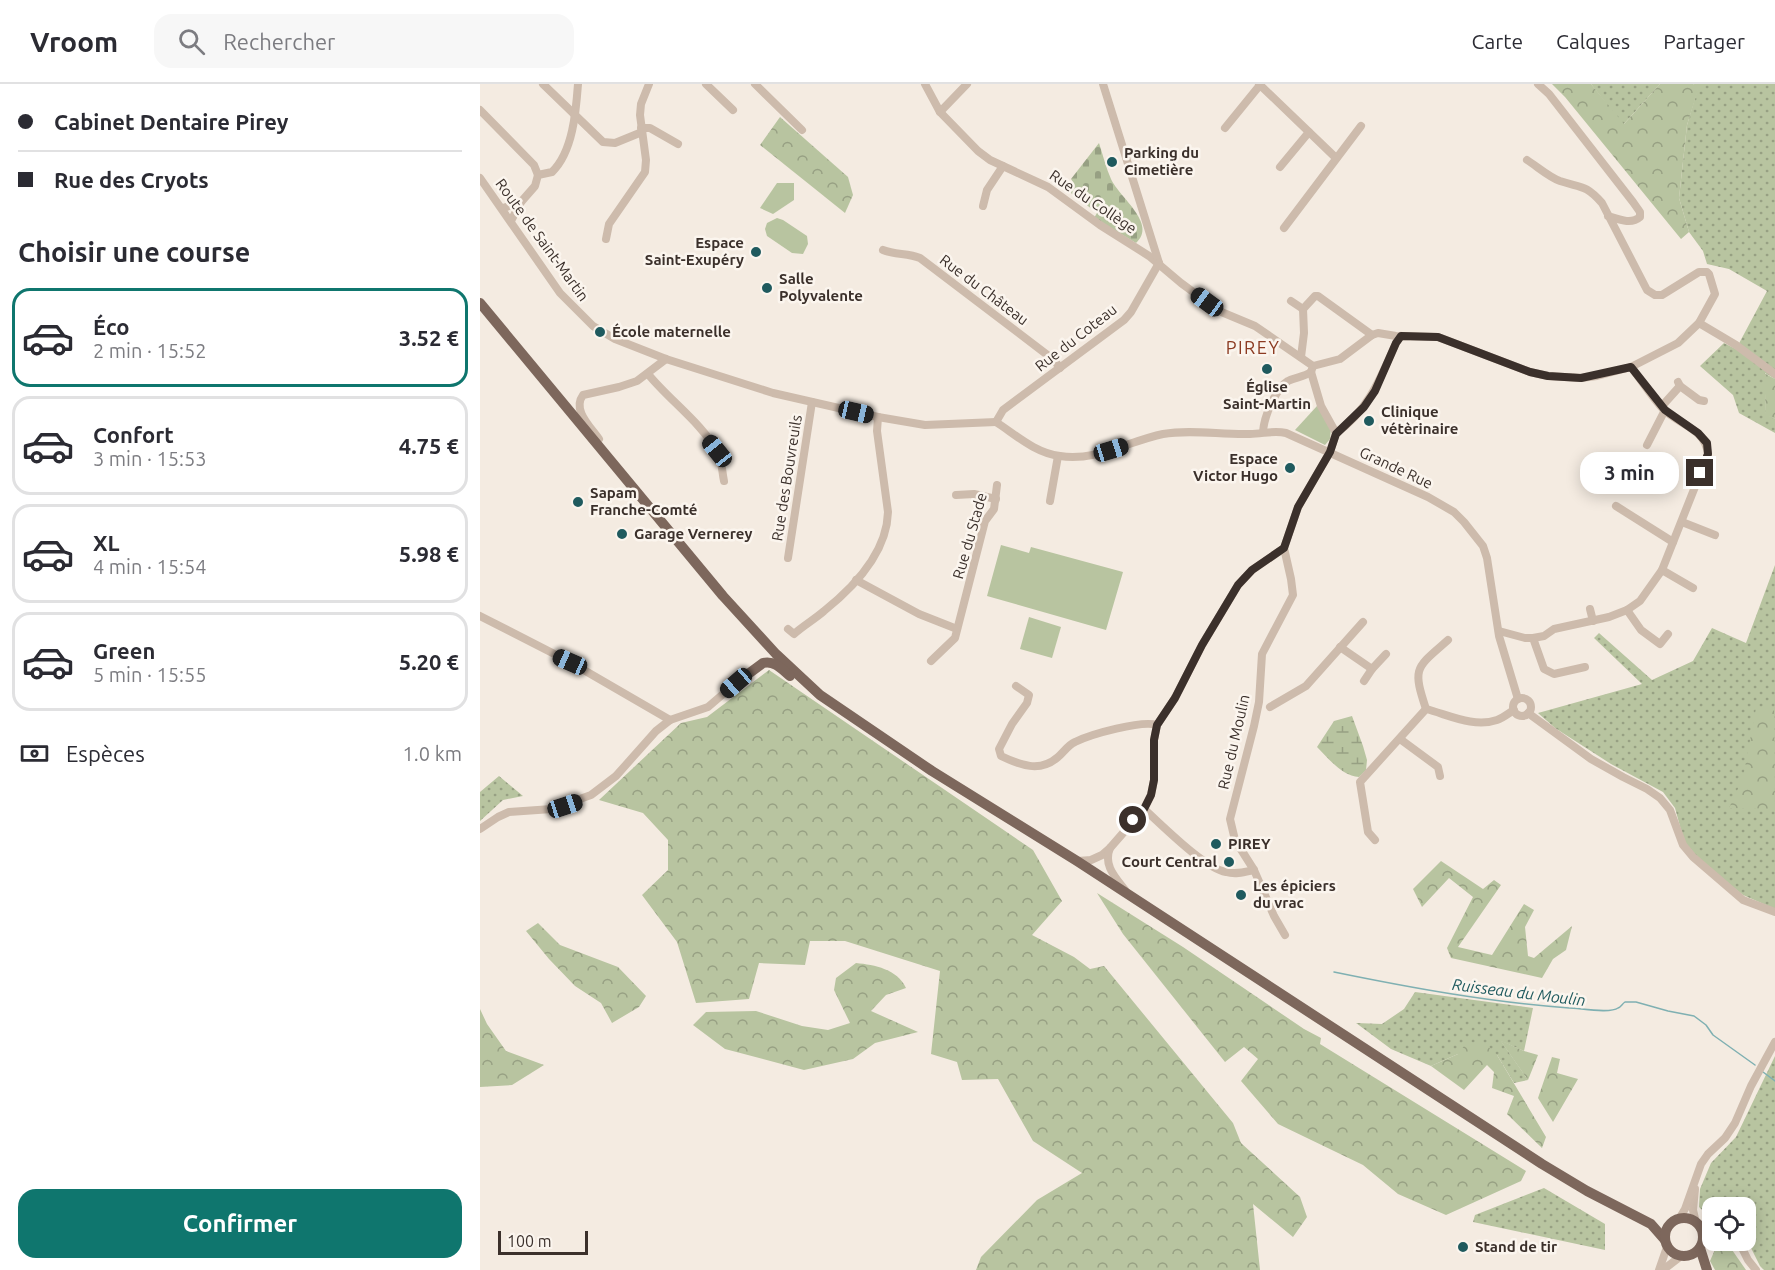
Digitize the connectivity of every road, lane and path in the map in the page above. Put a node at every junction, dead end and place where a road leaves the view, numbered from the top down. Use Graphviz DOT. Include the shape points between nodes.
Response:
graph roads {
  1 [pos="543,84"];
  2 [pos="578,84"];
  3 [pos="649,84"];
  4 [pos="706,84"];
  5 [pos="754,84"];
  6 [pos="925,84"];
  7 [pos="967,84"];
  8 [pos="1103,84"];
  9 [pos="1259,84"];
  10 [pos="1538,84"];
  11 [pos="480,110"];
  12 [pos="733,110"];
  13 [pos="940,112"];
  14 [pos="574,115"];
  15 [pos="1361,126"];
  16 [pos="1225,128"];
  17 [pos="802,129"];
  18 [pos="641,130"];
  19 [pos="1309,132"];
  20 [pos="678,144"];
  21 [pos="1336,158"];
  22 [pos="1527,160"];
  23 [pos="1002,166"];
  24 [pos="1280,167"];
  25 [pos="538,175"];
  26 [pos="480,178"];
  27 [pos="521,202"];
  28 [pos="983,206"];
  29 [pos="502,208"];
  30 [pos="1608,216"];
  31 [pos="511,221"];
  32 [pos="1284,228"];
  33 [pos="606,239"];
  34 [pos="883,250"];
  35 [pos="1152,252"];
  36 [pos="1159,263"];
  37 [pos="1150,278"];
  38 [pos="1291,301"];
  39 [pos="480,303"];
  40 [pos="1303,309"];
  41 [pos="1699,323"];
  42 [pos="1372,335"];
  43 [pos="1401,336"];
  44 [pos="1301,357"];
  45 [pos="666,359"];
  46 [pos="1631,367"];
  47 [pos="1060,368"];
  48 [pos="1312,369"];
  49 [pos="648,374"];
  50 [pos="1775,374"];
  51 [pos="1704,401"];
  52 [pos="812,402"];
  53 [pos="1663,408"];
  54 [pos="878,417"];
  55 [pos="996,422"];
  56 [pos="1263,432"];
  57 [pos="1336,434"];
  58 [pos="1647,444"];
  59 [pos="1330,452"];
  60 [pos="1058,456"];
  61 [pos="724,481"];
  62 [pos="631,485"];
  63 [pos="997,485"];
  64 [pos="956,495"];
  65 [pos="996,499"];
  66 [pos="1050,501"];
  67 [pos="1616,506"];
  68 [pos="1682,522"];
  69 [pos="1715,535"];
  70 [pos="1673,542"];
  71 [pos="1284,548"];
  72 [pos="788,558"];
  73 [pos="1662,570"];
  74 [pos="856,580"];
  75 [pos="1693,588"];
  76 [pos="1590,609"];
  77 [pos="1627,610"];
  78 [pos="480,616"];
  79 [pos="1593,621"];
  80 [pos="1363,622"];
  81 [pos="788,629"];
  82 [pos="957,629"];
  83 [pos="1498,631"];
  84 [pos="1668,634"];
  85 [pos="1533,638"];
  86 [pos="1448,640"];
  87 [pos="1340,647"];
  88 [pos="1386,654"];
  89 [pos="931,661"];
  90 [pos="1585,667"];
  91 [pos="1372,669"];
  92 [pos="1364,681"];
  93 [pos="736,683"];
  94 [pos="1016,686"];
  95 [pos="820,695"];
  96 [pos="1518,699"];
  97 [pos="1270,707"];
  98 [pos="1426,709"];
  99 [pos="1514,710"];
  100 [pos="1528,713"];
  101 [pos="670,720"];
  102 [pos="1157,725"];
  103 [pos="1400,739"];
  104 [pos="1440,776"];
  105 [pos="1144,809"];
  106 [pos="480,829"];
  107 [pos="1375,840"];
  108 [pos="1109,850"];
  109 [pos="1077,861"];
  110 [pos="1087,868"];
  111 [pos="1254,870"];
  112 [pos="1130,896"];
  113 [pos="1775,912"];
  114 [pos="1285,935"];
  115 [pos="1775,1042"];
  116 [pos="1696,1175"];
  117 [pos="1632,1213"];
  118 [pos="1676,1221"];
  119 [pos="1698,1225"];
  120 [pos="1702,1226"];
  121 [pos="1666,1243"];
  122 [pos="1701,1246"];
  123 [pos="1743,1251"];
  124 [pos="1683,1256"];
  125 [pos="1661,1270"];
  126 [pos="1701,1270"];
  127 [pos="1707,1270"];
  128 [pos="1756,1270"];
  1 -- 14 [label="street"];
  2 -- 14 [label="street"];
  3 -- 18 [label="street" via="641,104"];
  4 -- 12 [label="street"];
  5 -- 17 [label="street"];
  6 -- 13 [label="street, Rue du Collège"];
  7 -- 13 [label="street"];
  8 -- 35 [label="street"];
  9 -- 16 [label="street"];
  9 -- 19 [label="street"];
  10 -- 30 [label="street" via="1640,212 1640,217 1629,222"];
  11 -- 25 [label="street" via="534,165"];
  13 -- 23 [label="street, Rue du Collège" via="978,151"];
  14 -- 18 [label="street" via="607,143"];
  14 -- 25 [label="street" via="559,164 549,174"];
  15 -- 21 [label="street"];
  18 -- 20 [label="street" via="650,128"];
  18 -- 33 [label="street" via="645,172 609,224"];
  19 -- 21 [label="street"];
  19 -- 24 [label="street"];
  21 -- 32 [label="street"];
  22 -- 30 [label="street" via="1559,180 1592,192"];
  23 -- 28 [label="street" via="987,190"];
  23 -- 35 [label="street, Rue du Collège" via="1048,187 1100,225"];
  25 -- 27 [label="street" via="535,186"];
  26 -- 29 [label="street, Route de Saint-Martin"];
  27 -- 29 [label="street"];
  27 -- 31 [label="street"];
  29 -- 31 [label="street, Route de Saint-Martin"];
  30 -- 41 [label="street" via="1647,290 1655,295 1662,295 1699,272 1709,274 1714,294"];
  31 -- 45 [label="street, Route de Saint-Martin" via="560,293 593,326"];
  34 -- 47 [label="street, Rue du Château" via="920,258"];
  35 -- 36 [label="street, Rue du Collège"];
  35 -- 37 [label="street"];
  36 -- 37 [label="street, Rue du Coteau"];
  36 -- 44 [label="street, Rue du Collège" via="1219,311 1260,329"];
  37 -- 47 [label="street, Rue du Coteau" via="1124,320"];
  38 -- 40 [label="street"];
  39 -- 62 [label="main road"];
  40 -- 42 [label="street" via="1318,296"];
  40 -- 44 [label="street"];
  41 -- 46 [label="street" via="1678,343"];
  41 -- 50 [label="street"];
  42 -- 43 [label="street"];
  42 -- 48 [label="street" via="1340,359"];
  43 -- 46 [label="street" via="1438,337 1548,376 1581,378"];
  43 -- 57 [label="street" via="1375,391"];
  44 -- 48 [label="street, Rue du Collège"];
  45 -- 49 [label="street"];
  45 -- 52 [label="street, Route de Saint-Martin"];
  46 -- 53 [label="street"];
  47 -- 55 [label="street, Rue du Coteau" via="1003,410"];
  48 -- 56 [label="street" via="1285,384 1264,420"];
  48 -- 57 [label="street" via="1321,406"];
  49 -- 61 [label="street" via="684,409 717,451"];
  49 -- 62 [label="street" via="619,387 586,393 579,400 579,411"];
  51 -- 53 [label="street" via="1679,384"];
  52 -- 54 [label="street, Route de Saint-Martin"];
  52 -- 72 [label="street, Rue des Bouvreuils"];
  53 -- 58 [label="street"];
  53 -- 68 [label="street" via="1707,443 1708,454"];
  54 -- 55 [label="street, Route de Saint-Martin" via="925,425"];
  54 -- 74 [label="street" via="887,522 878,551"];
  55 -- 60 [label="street, Grande Rue" via="1037,449"];
  56 -- 59 [label="street, Grande Rue" via="1286,433"];
  56 -- 60 [label="street, Grande Rue" via="1162,434 1107,451"];
  57 -- 59 [label="street"];
  59 -- 71 [label="street" via="1298,507"];
  59 -- 83 [label="street, Grande Rue" via="1428,496 1464,522 1483,546 1487,558"];
  60 -- 66 [label="street"];
  62 -- 95 [label="main road" via="723,596"];
  63 -- 65 [label="street, Rue du Stade"];
  64 -- 65 [label="street"];
  65 -- 82 [label="street, Rue du Stade" via="985,521"];
  67 -- 70 [label="street"];
  68 -- 69 [label="street"];
  68 -- 70 [label="street"];
  70 -- 73 [label="street"];
  71 -- 102 [label="street" via="1238,585"];
  71 -- 111 [label="street, Rue du Moulin" via="1293,595 1262,654 1259,702 1230,819 1235,840"];
  73 -- 75 [label="street"];
  73 -- 77 [label="street" via="1640,601"];
  74 -- 81 [label="street" via="823,613 794,634"];
  74 -- 82 [label="street" via="919,614"];
  76 -- 79 [label="street"];
  77 -- 79 [label="street"];
  77 -- 84 [label="street" via="1641,630 1660,644"];
  78 -- 101 [label="street"];
  79 -- 85 [label="street"];
  80 -- 87 [label="street"];
  82 -- 89 [label="street" via="955,638"];
  83 -- 85 [label="street"];
  83 -- 96 [label="street, Grande Rue"];
  85 -- 90 [label="street" via="1544,669 1554,674"];
  86 -- 98 [label="street" via="1421,663 1418,685"];
  87 -- 91 [label="street"];
  87 -- 97 [label="street" via="1306,686"];
  88 -- 91 [label="street"];
  91 -- 92 [label="street"];
  93 -- 95 [label="main road" via="768,661"];
  93 -- 101 [label="street" via="708,707"];
  94 -- 102 [label="street" via="1029,695 1027,703 999,749 1001,756 1021,765 1049,764 1084,738 1130,726"];
  95 -- 109 [label="main road" via="932,771"];
  96 -- 99 [label="street"];
  96 -- 100 [label="street" via="1529,700"];
  98 -- 99 [label="street" via="1480,722 1497,720"];
  98 -- 103 [label="street"];
  99 -- 100 [label="street" via="1520,715"];
  100 -- 113 [label="street" via="1591,759 1660,798 1693,857 1743,900"];
  101 -- 106 [label="street" via="616,777 591,795 552,809 509,812"];
  102 -- 105 [label="street" via="1154,780"];
  103 -- 104 [label="street" via="1438,767"];
  103 -- 107 [label="street" via="1360,782 1368,832"];
  105 -- 108 [label="street"];
  105 -- 111 [label="street" via="1183,844 1225,872"];
  108 -- 109 [label="street" via="1098,858"];
  108 -- 110 [label="street" via="1099,863"];
  108 -- 112 [label="street" via="1109,868"];
  109 -- 110 [label="main road"];
  110 -- 112 [label="main road"];
  111 -- 114 [label="street, Rue du Moulin"];
  112 -- 117 [label="main road" via="1542,1164"];
  115 -- 116 [label="street" via="1735,1123"];
  116 -- 118 [label="street" via="1685,1209"];
  116 -- 119 [label="street" via="1693,1206"];
  117 -- 118 [label="main road"];
  117 -- 121 [label="main road" via="1657,1229"];
  118 -- 119 [label="main road" via="1687,1218"];
  118 -- 121 [label="main road" via="1666,1230"];
  119 -- 120 [label="street"];
  119 -- 122 [label="main road" via="1703,1233"];
  121 -- 124 [label="main road" via="1673,1253"];
  121 -- 125 [label="street"];
  122 -- 124 [label="main road" via="1695,1253"];
  122 -- 127 [label="main road"];
  123 -- 128 [label="street"];
  124 -- 125 [label="street"];
  124 -- 126 [label="main road"];
}
